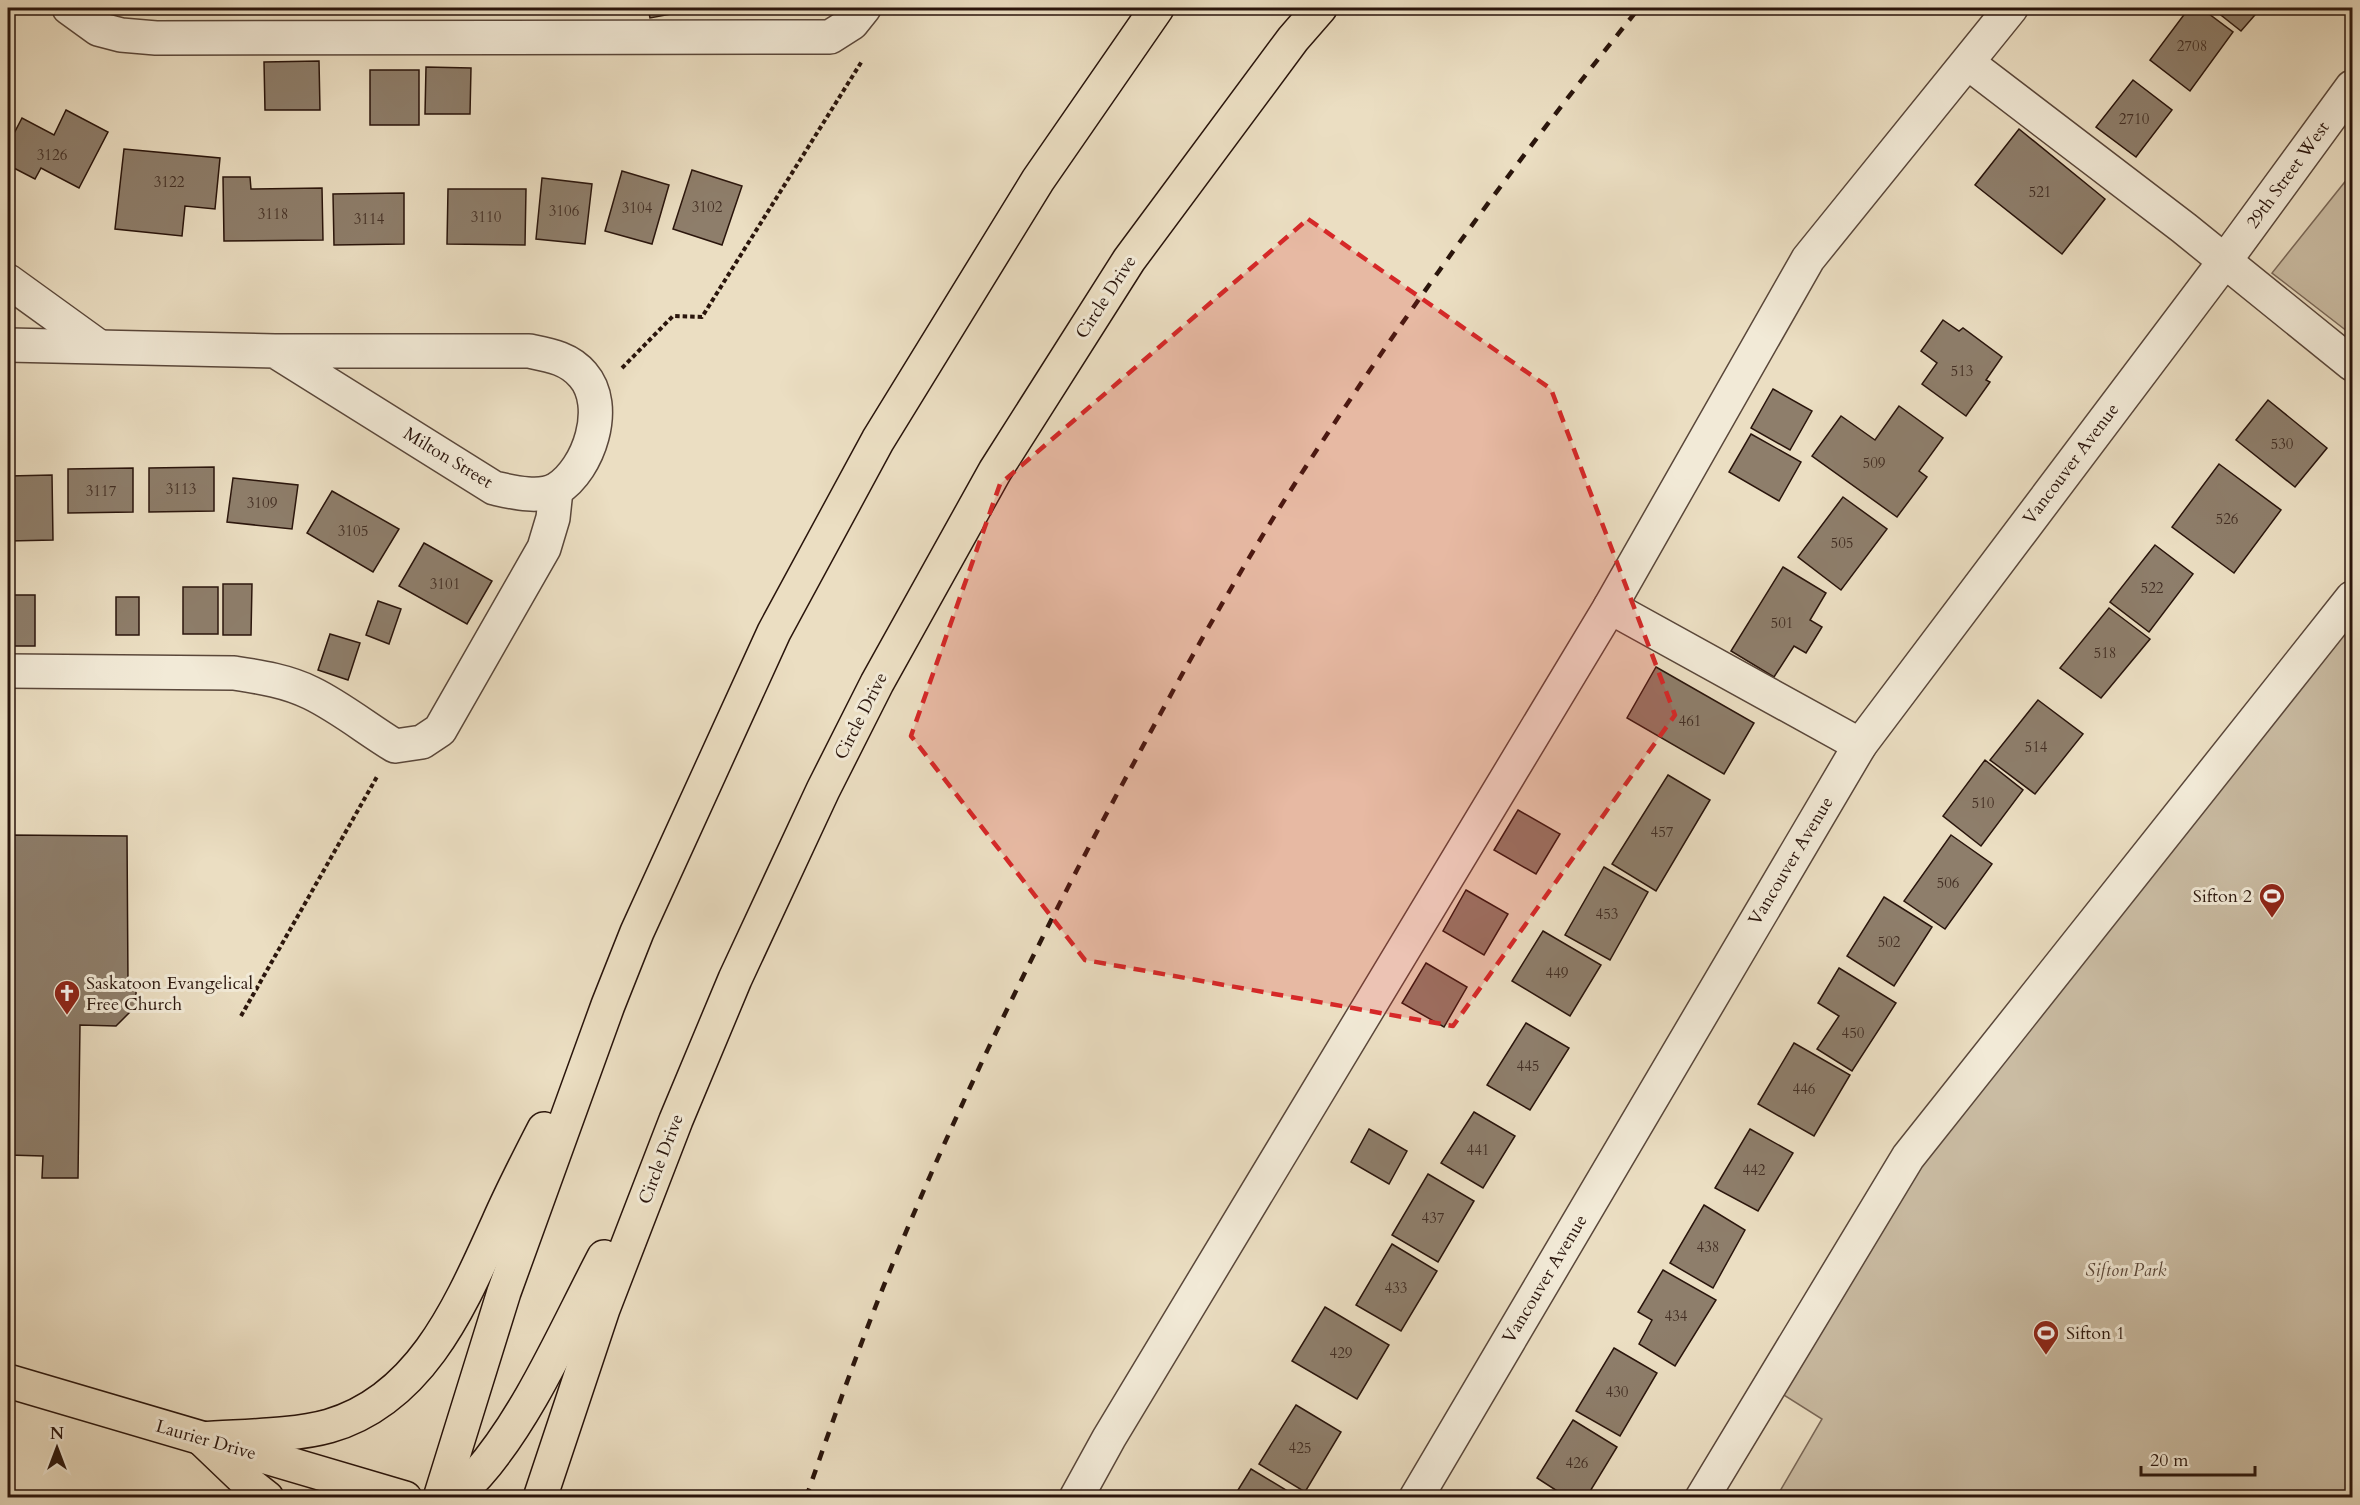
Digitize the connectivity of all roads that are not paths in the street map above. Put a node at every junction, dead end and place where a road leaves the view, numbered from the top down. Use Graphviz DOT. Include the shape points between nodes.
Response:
graph roads {
  1 [pos="69,8"];
  2 [pos="864,8"];
  3 [pos="1157,8"];
  4 [pos="1320,8"];
  5 [pos="2012,8"];
  6 [pos="1968,63"];
  7 [pos="2352,87"];
  8 [pos="2224,262"];
  9 [pos="8,281"];
  10 [pos="8,345"];
  11 [pos="98,346"];
  12 [pos="275,351"];
  13 [pos="2352,364"];
  14 [pos="556,490"];
  15 [pos="2352,598"];
  16 [pos="1610,608"];
  17 [pos="8,671"];
  18 [pos="1860,745"];
  19 [pos="608,1005"];
  20 [pos="676,1120"];
  21 [pos="8,1381"];
  22 [pos="202,1439"];
  23 [pos="267,1497"];
  24 [pos="405,1497"];
  25 [pos="440,1497"];
  26 [pos="449,1497"];
  27 [pos="540,1497"];
  28 [pos="1076,1497"];
  29 [pos="1416,1497"];
  30 [pos="1702,1497"];
  1 -- 2 [label="street" via="98,29 156,38 830,37 852,23"];
  3 -- 19 [label="main road" via="1038,180 878,440 769,642 637,932"];
  4 -- 20 [label="main road, Circle Drive" via="1130,260 995,471 877,683 823,790 735,979"];
  5 -- 6 [label="street"];
  6 -- 8 [label="street"];
  6 -- 16 [label="street" via="1808,259"];
  7 -- 8 [label="street, 29th Street West"];
  8 -- 13 [label="street"];
  8 -- 18 [label="street, Vancouver Avenue"];
  9 -- 11 [label="street"];
  10 -- 11 [label="street"];
  11 -- 12 [label="street"];
  12 -- 14 [label="street, Milton Street" via="494,488 525,495"];
  12 -- 14 [label="street" via="530,351 560,358 584,375 594,396 594,420 590,447 578,470"];
  14 -- 17 [label="street" via="544,548 440,729 422,742 394,746 312,693 261,677 234,673"];
  15 -- 30 [label="street" via="1908,1157"];
  16 -- 18 [label="street"];
  16 -- 28 [label="street"];
  18 -- 29 [label="street, Vancouver Avenue"];
  19 -- 22 [label="main road" via="453,1317 400,1387 367,1411 328,1426"];
  19 -- 25 [label="main road" via="504,1292"];
  20 -- 26 [label="main road" via="531,1396 476,1476"];
  20 -- 27 [label="main road, Circle Drive" via="603,1309"];
  21 -- 22 [label="main road, Laurier Drive"];
  22 -- 23 [label="main road"];
  22 -- 24 [label="main road, Laurier Drive"];
}
